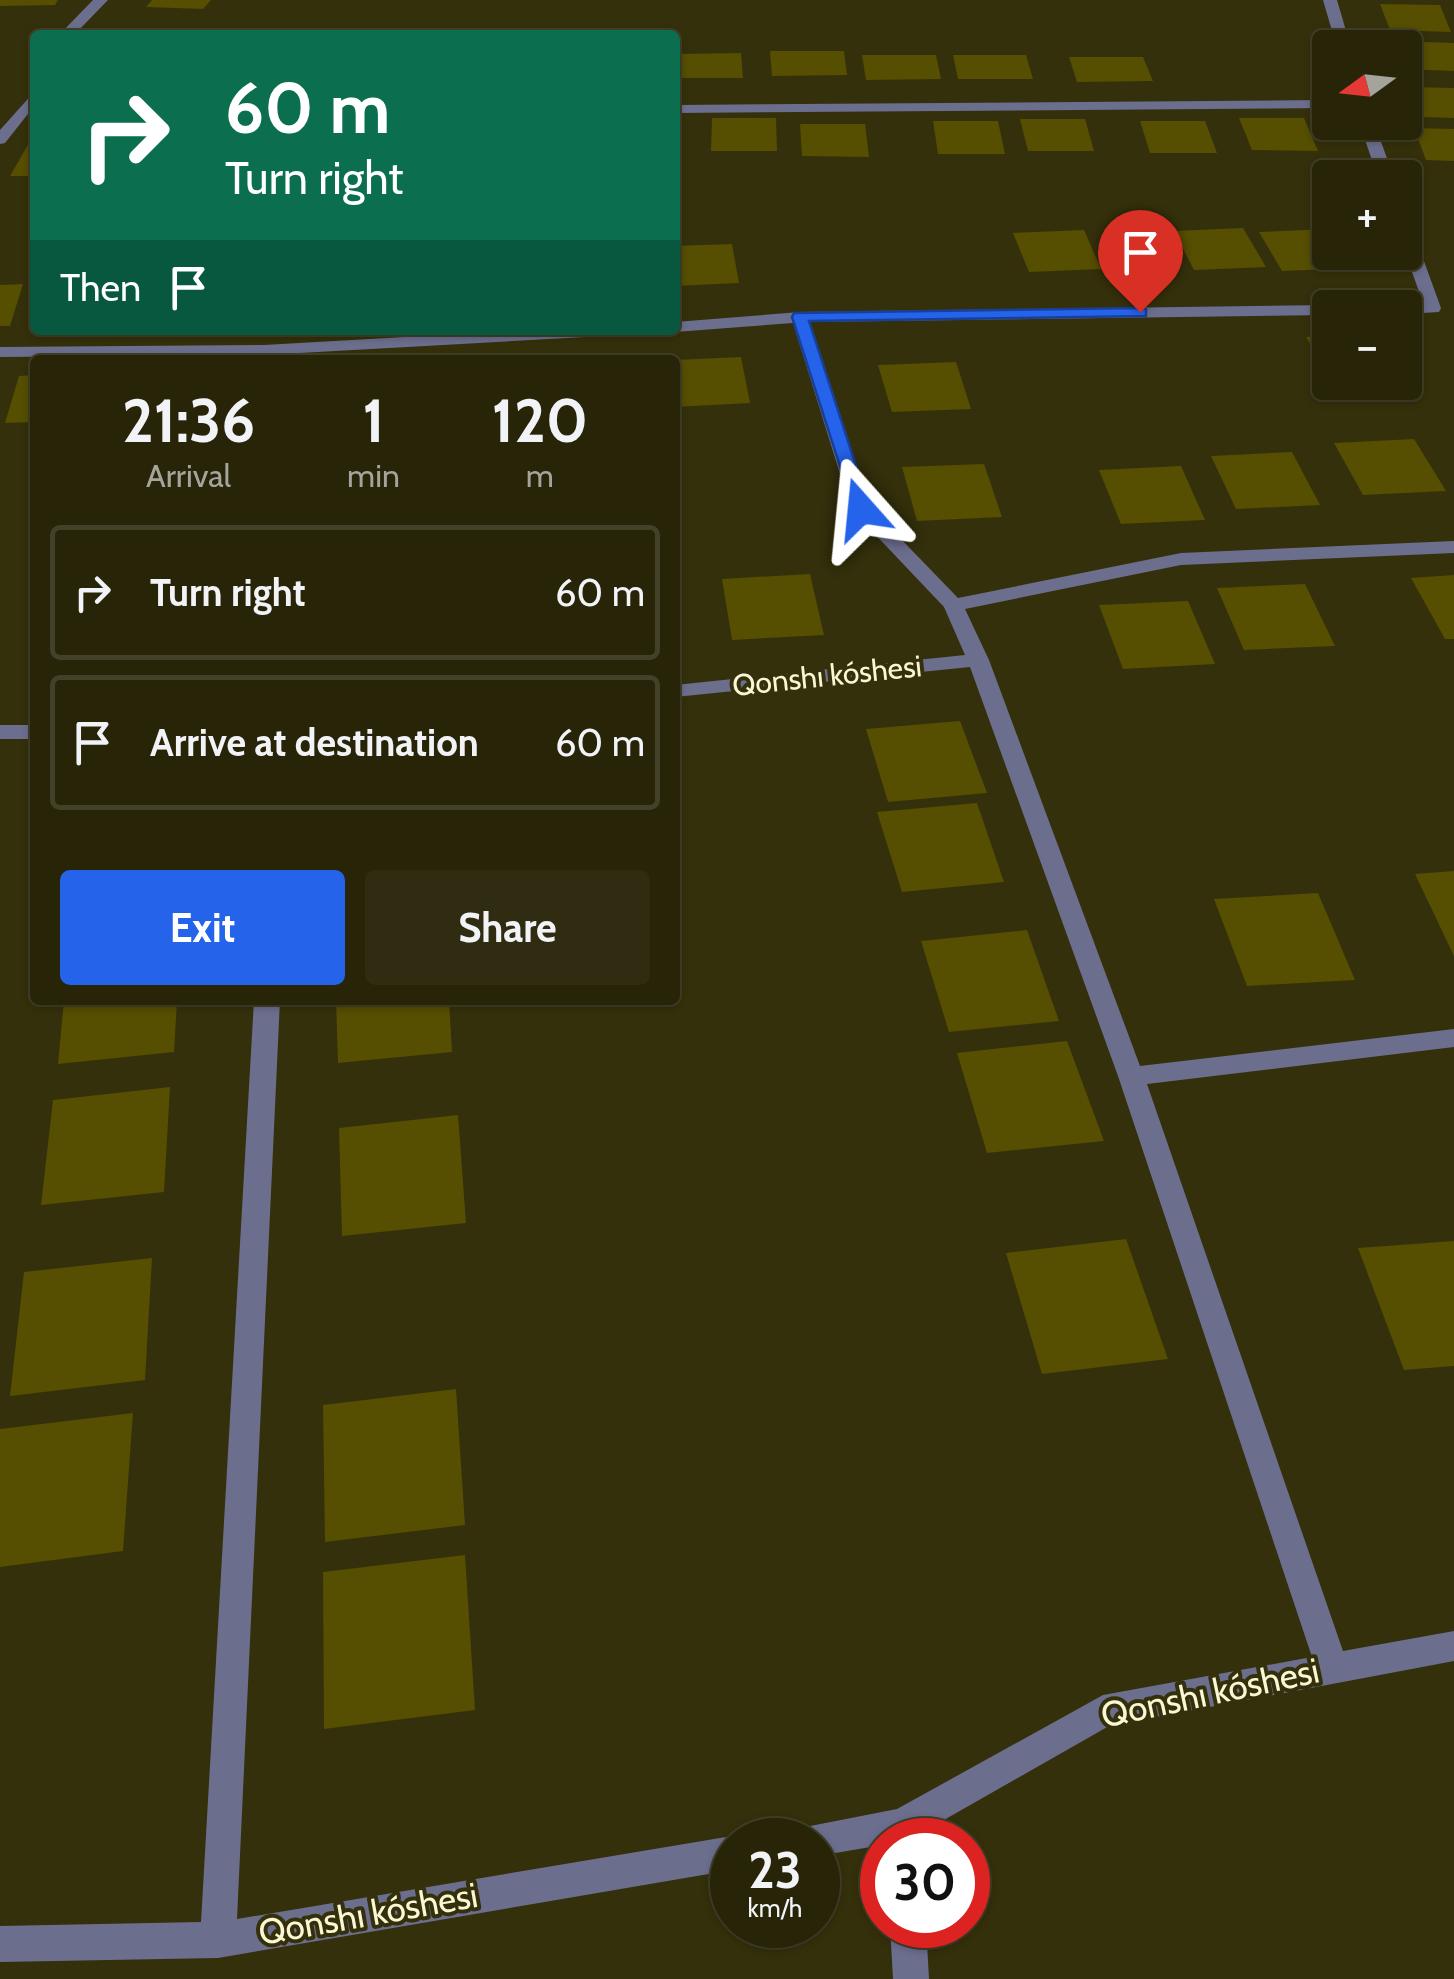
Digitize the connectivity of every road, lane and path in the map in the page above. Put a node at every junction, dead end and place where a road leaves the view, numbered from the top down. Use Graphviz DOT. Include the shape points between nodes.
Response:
graph roads {
  1 [pos="102,0"];
  2 [pos="1330,0"];
  3 [pos="71,30"];
  4 [pos="1339,30"];
  5 [pos="30,101"];
  6 [pos="1312,104"];
  7 [pos="680,110"];
  8 [pos="0,140"];
  9 [pos="1419,270"];
  10 [pos="1422,308"];
  11 [pos="1312,310"];
  12 [pos="800,317"];
  13 [pos="680,327"];
  14 [pos="532,335"];
  15 [pos="0,352"];
  16 [pos="1454,547"];
  17 [pos="952,605"];
  18 [pos="978,660"];
  19 [pos="680,690"];
  20 [pos="0,732"];
  21 [pos="30,732"];
  22 [pos="268,1005"];
  23 [pos="1454,1038"];
  24 [pos="1131,1076"];
  25 [pos="1454,1646"];
  26 [pos="1332,1666"];
  27 [pos="925,1818"];
  28 [pos="710,1857"];
  29 [pos="218,1940"];
  30 [pos="0,1944"];
  31 [pos="910,1948"];
  32 [pos="912,1979"];
  1 -- 3 [label="street"];
  2 -- 4 [label="street"];
  5 -- 8 [label="street"];
  6 -- 7 [label="street"];
  9 -- 10 [label="street" via="1432,308"];
  11 -- 12 [label="street"];
  12 -- 13 [label="street"];
  12 -- 17 [label="street" via="861,509"];
  14 -- 15 [label="street" via="264,350"];
  16 -- 17 [label="street" via="1182,559"];
  17 -- 18 [label="street"];
  18 -- 19 [label="street, Qonshı kóshesi"];
  18 -- 24 [label="street"];
  20 -- 21 [label="street"];
  22 -- 29 [label="street"];
  23 -- 24 [label="street"];
  24 -- 26 [label="street"];
  25 -- 26 [label="street, Qonshı kóshesi"];
  26 -- 27 [label="street, Qonshı kóshesi" via="1103,1711"];
  28 -- 29 [label="street, Qonshı kóshesi"];
  29 -- 30 [label="street, Qonshı kóshesi"];
  31 -- 32 [label="street"];
}
